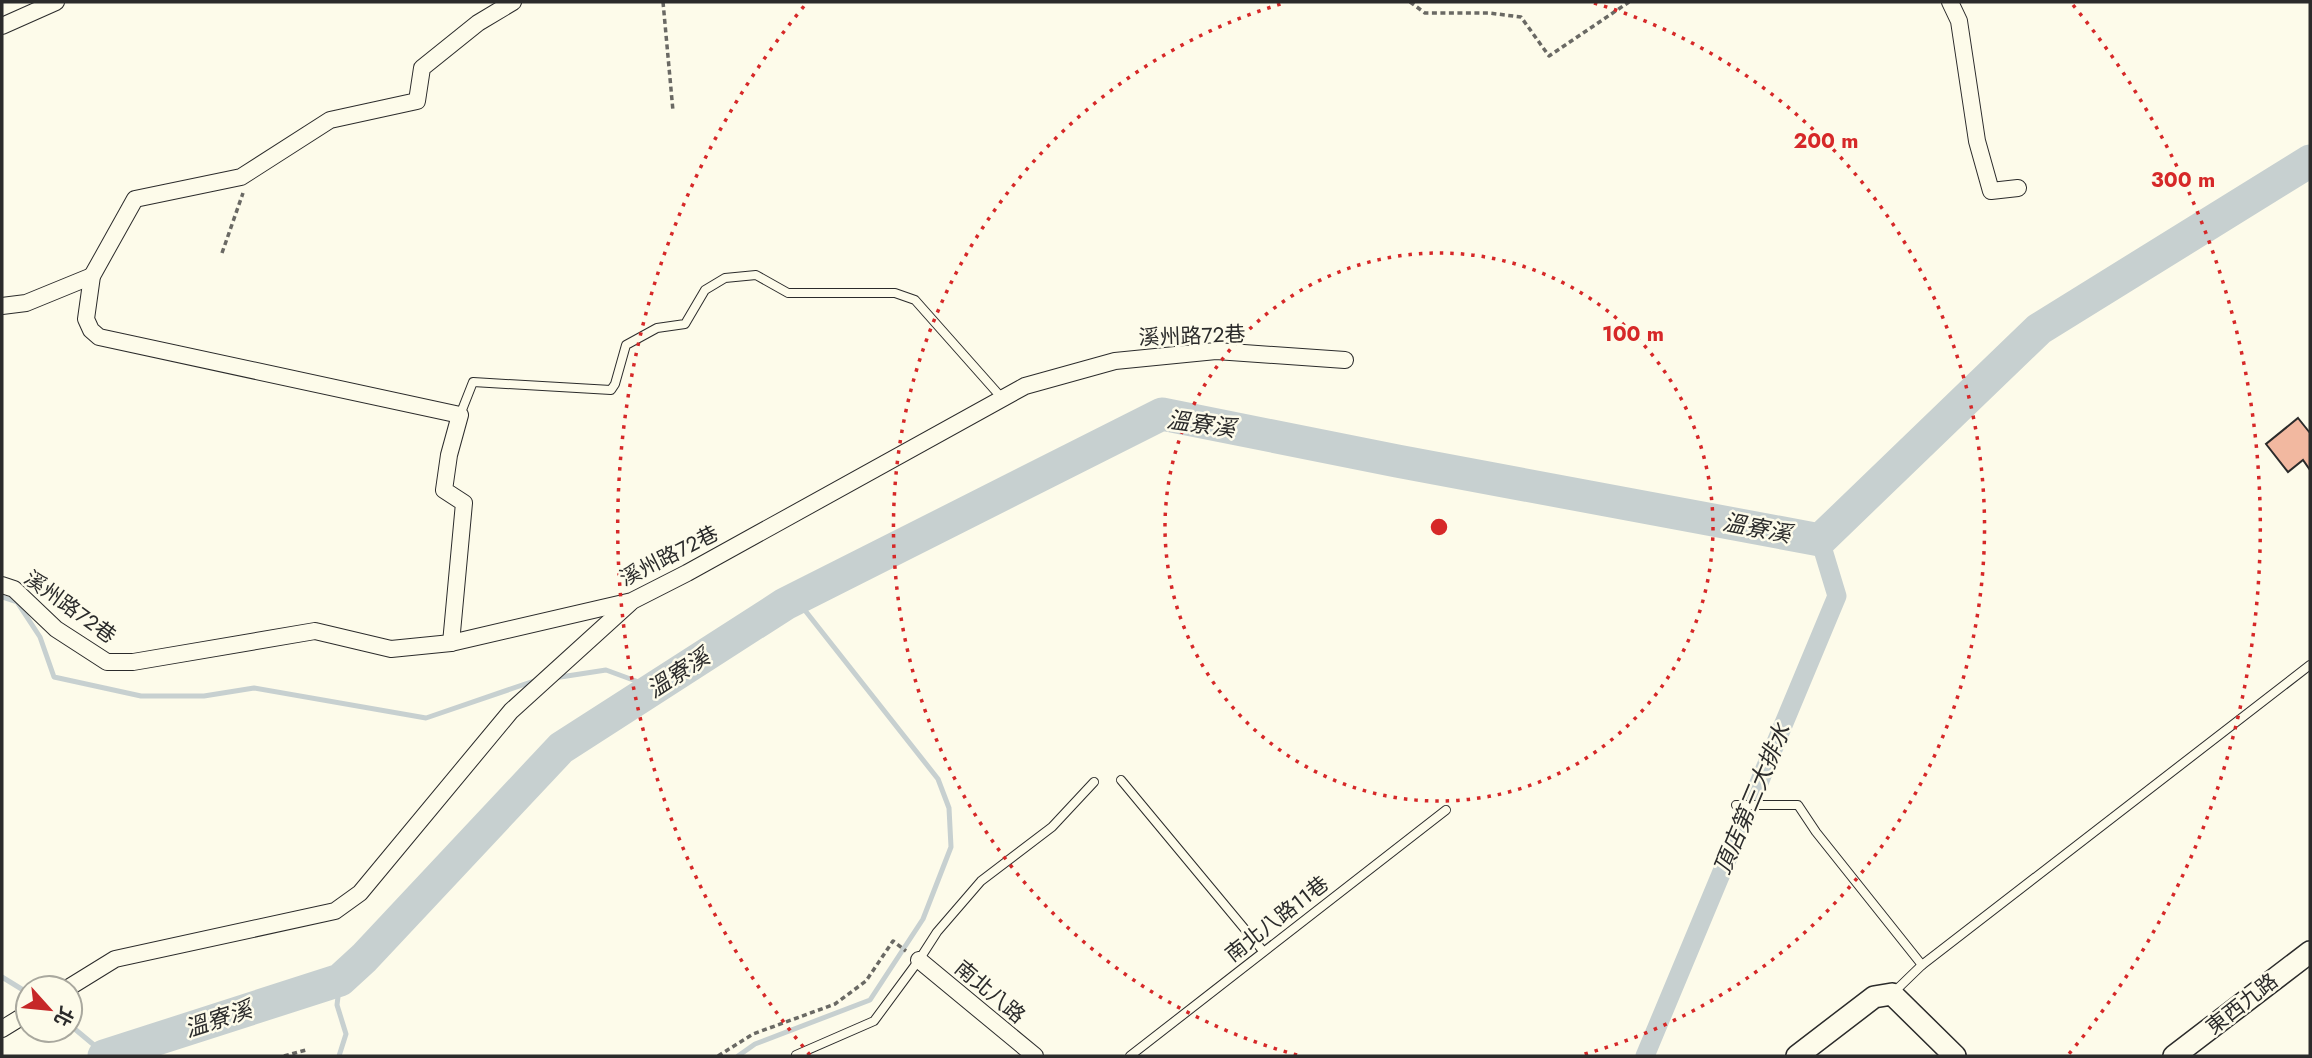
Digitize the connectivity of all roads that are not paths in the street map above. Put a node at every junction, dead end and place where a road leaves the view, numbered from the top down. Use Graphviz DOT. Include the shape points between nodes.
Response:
graph roads {
  1 [pos="56,2"];
  2 [pos="513,2"];
  3 [pos="1950,2"];
  4 [pos="2,26"];
  5 [pos="2018,188"];
  6 [pos="92,276"];
  7 [pos="2,306"];
  8 [pos="1345,360"];
  9 [pos="1001,397"];
  10 [pos="460,415"];
  11 [pos="2,585"];
  12 [pos="632,601"];
  13 [pos="452,643"];
  14 [pos="2310,665"];
  15 [pos="1121,779"];
  16 [pos="1094,782"];
  17 [pos="1736,805"];
  18 [pos="1446,810"];
  19 [pos="1263,951"];
  20 [pos="2310,952"];
  21 [pos="919,960"];
  22 [pos="1922,965"];
  23 [pos="84,978"];
  24 [pos="1892,994"];
  25 [pos="796,1055"];
  26 [pos="1035,1056"];
  27 [pos="1130,1056"];
  28 [pos="1797,1056"];
  29 [pos="1955,1056"];
  30 [pos="2174,1056"];
  1 -- 4 [label="street"];
  2 -- 6 [label="street" via="478,23 422,68 417,102 330,120 240,177 135,199"];
  3 -- 5 [label="street" via="1959,21 1977,141 1991,191"];
  6 -- 7 [label="street" via="26,303"];
  6 -- 10 [label="street" via="86,319 99,337"];
  8 -- 9 [label="street, 溪州路72巷" via="1216,351 1115,360"];
  9 -- 10 [label="lane" via="915,300 895,292 788,293 756,275 724,278 705,290 685,324 657,328 626,345 611,390 473,382"];
  9 -- 12 [label="street, 溪州路72巷"];
  10 -- 13 [label="street" via="444,490 464,503"];
  11 -- 13 [label="street, 溪州路72巷" via="14,589 56,629 107,662 133,662 315,631 391,649"];
  12 -- 13 [label="street, 溪州路72巷"];
  12 -- 23 [label="street" via="511,711 360,893 335,911 115,959"];
  14 -- 22 [label="lane"];
  15 -- 19 [label="lane"];
  16 -- 21 [label="lane" via="1052,827 981,881"];
  17 -- 22 [label="lane" via="1798,805"];
  18 -- 19 [label="lane, 南北八路11巷"];
  19 -- 27 [label="lane, 南北八路11巷"];
  20 -- 30 [label="street, 東西九路"];
  21 -- 25 [label="lane" via="874,1021"];
  21 -- 26 [label="street, 南北八路"];
  22 -- 24 [label="lane"];
  24 -- 28 [label="street" via="1874,997"];
  24 -- 29 [label="street"];
}
